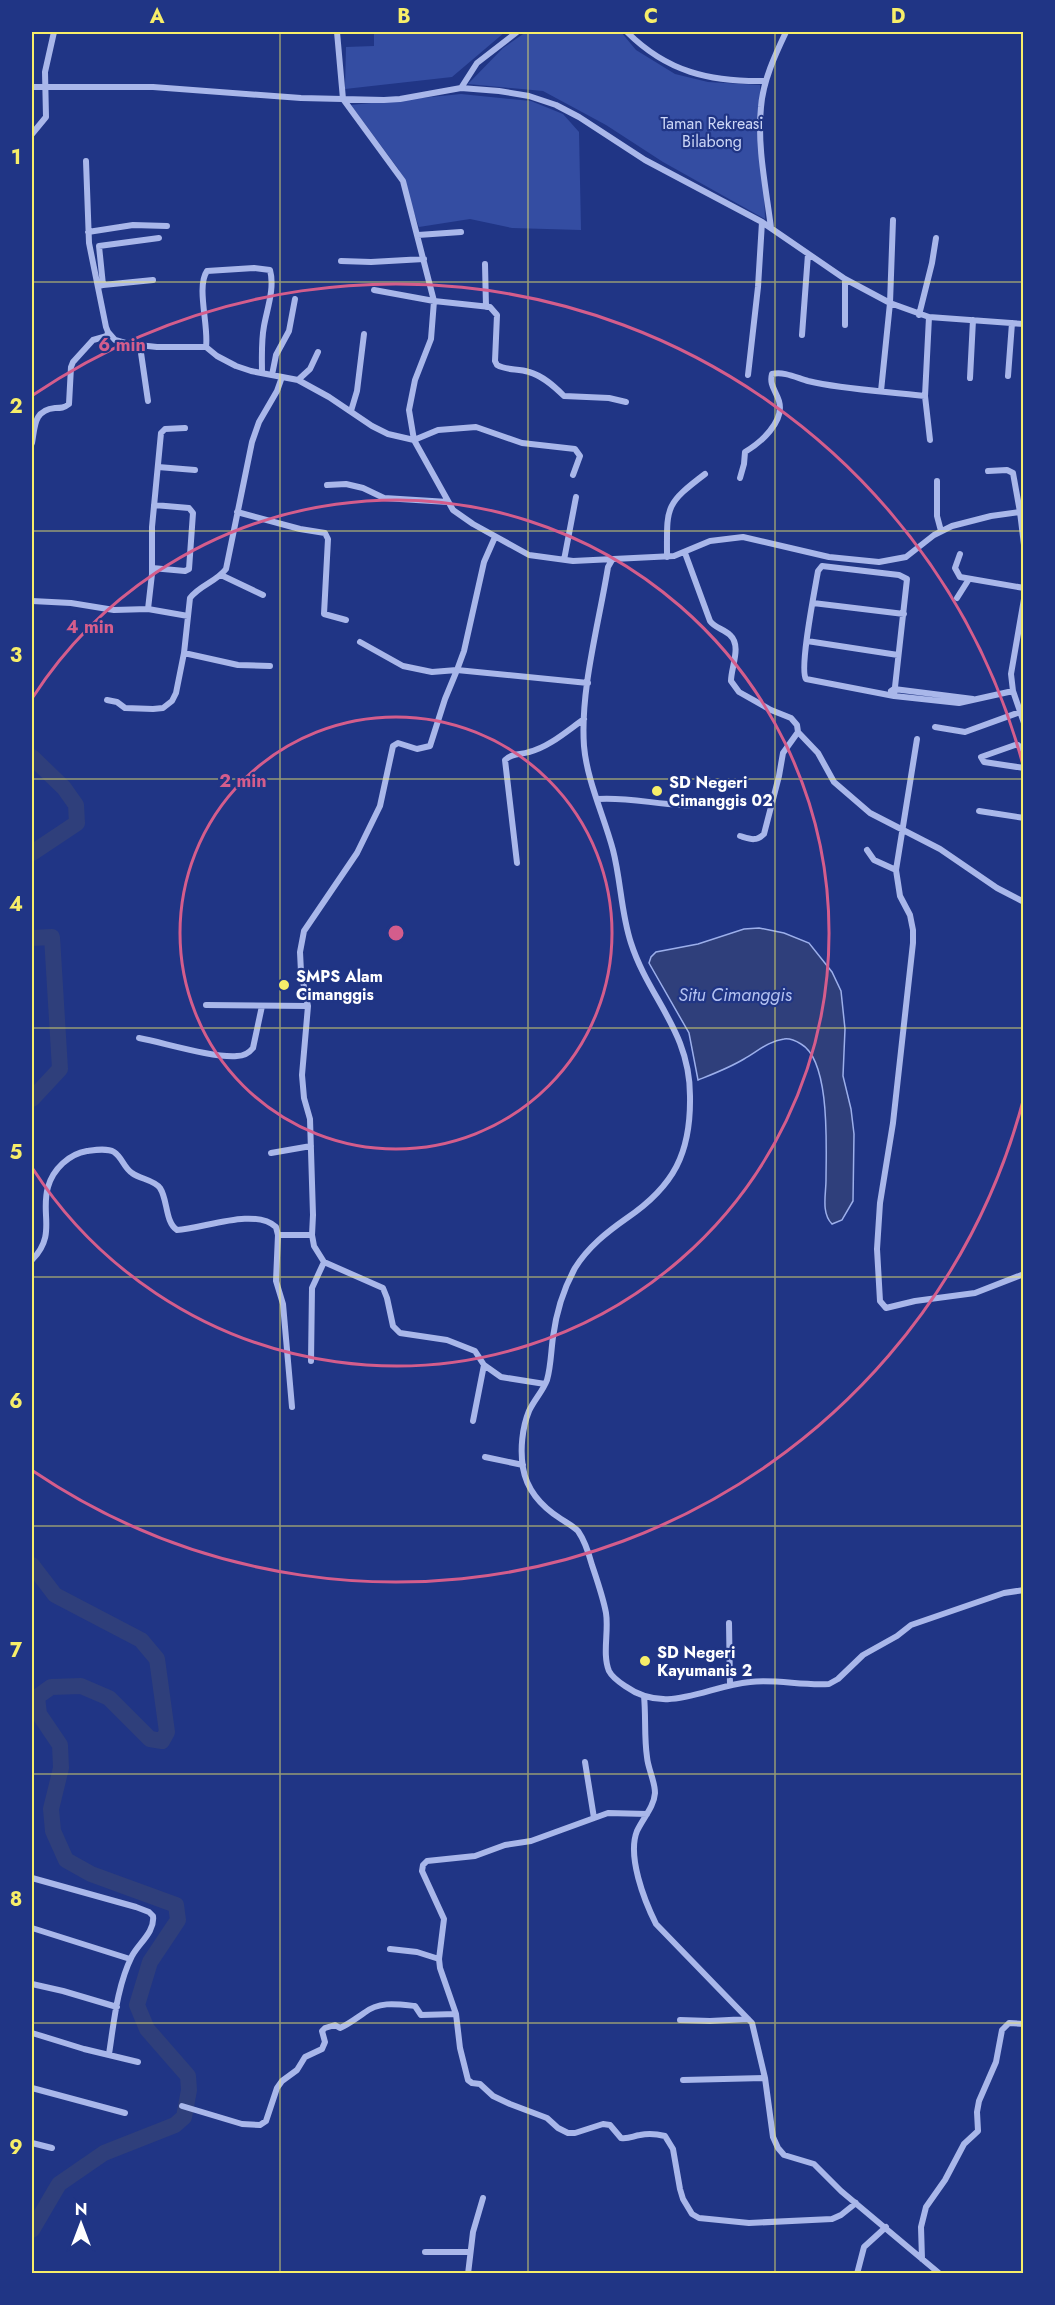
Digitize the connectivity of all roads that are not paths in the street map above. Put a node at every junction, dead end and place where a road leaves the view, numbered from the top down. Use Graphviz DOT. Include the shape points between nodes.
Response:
graph roads {
  1 [pos="54,32"];
  2 [pos="337,32"];
  3 [pos="517,32"];
  4 [pos="627,32"];
  5 [pos="786,32"];
  6 [pos="765,81"];
  7 [pos="32,87"];
  8 [pos="46,87"];
  9 [pos="461,88"];
  10 [pos="343,99"];
  11 [pos="32,134"];
  12 [pos="86,160"];
  13 [pos="894,220"];
  14 [pos="762,222"];
  15 [pos="167,226"];
  16 [pos="771,228"];
  17 [pos="88,232"];
  18 [pos="461,232"];
  19 [pos="418,235"];
  20 [pos="159,238"];
  21 [pos="936,238"];
  22 [pos="808,254"];
  23 [pos="424,259"];
  24 [pos="341,261"];
  25 [pos="485,264"];
  26 [pos="845,279"];
  27 [pos="153,280"];
  28 [pos="101,286"];
  29 [pos="374,290"];
  30 [pos="295,299"];
  31 [pos="434,301"];
  32 [pos="890,303"];
  33 [pos="486,307"];
  34 [pos="919,315"];
  35 [pos="929,317"];
  36 [pos="973,320"];
  37 [pos="1012,322"];
  38 [pos="1023,324"];
  39 [pos="844,325"];
  40 [pos="108,332"];
  41 [pos="364,334"];
  42 [pos="802,335"];
  43 [pos="140,346"];
  44 [pos="206,347"];
  45 [pos="318,352"];
  46 [pos="262,373"];
  47 [pos="272,375"];
  48 [pos="748,375"];
  49 [pos="1008,376"];
  50 [pos="282,377"];
  51 [pos="970,378"];
  52 [pos="298,380"];
  53 [pos="881,391"];
  54 [pos="925,396"];
  55 [pos="148,401"];
  56 [pos="626,402"];
  57 [pos="351,411"];
  58 [pos="185,428"];
  59 [pos="414,440"];
  60 [pos="930,440"];
  61 [pos="32,443"];
  62 [pos="158,467"];
  63 [pos="195,470"];
  64 [pos="988,471"];
  65 [pos="705,474"];
  66 [pos="573,475"];
  67 [pos="740,478"];
  68 [pos="938,482"];
  69 [pos="327,485"];
  70 [pos="576,497"];
  71 [pos="448,502"];
  72 [pos="154,505"];
  73 [pos="237,512"];
  74 [pos="1020,512"];
  75 [pos="941,531"];
  76 [pos="495,537"];
  77 [pos="1023,545"];
  78 [pos="685,553"];
  79 [pos="960,554"];
  80 [pos="667,556"];
  81 [pos="564,560"];
  82 [pos="612,560"];
  83 [pos="152,568"];
  84 [pos="221,575"];
  85 [pos="969,579"];
  86 [pos="1023,588"];
  87 [pos="263,596"];
  88 [pos="957,598"];
  89 [pos="1023,599"];
  90 [pos="32,601"];
  91 [pos="813,603"];
  92 [pos="148,609"];
  93 [pos="904,614"];
  94 [pos="188,616"];
  95 [pos="346,620"];
  96 [pos="807,641"];
  97 [pos="360,642"];
  98 [pos="184,653"];
  99 [pos="898,655"];
  100 [pos="270,666"];
  101 [pos="457,670"];
  102 [pos="588,683"];
  103 [pos="1013,691"];
  104 [pos="894,693"];
  105 [pos="108,700"];
  106 [pos="1020,712"];
  107 [pos="584,719"];
  108 [pos="1023,723"];
  109 [pos="935,727"];
  110 [pos="798,732"];
  111 [pos="916,739"];
  112 [pos="1023,751"];
  113 [pos="1023,768"];
  114 [pos="598,800"];
  115 [pos="724,804"];
  116 [pos="979,811"];
  117 [pos="1023,818"];
  118 [pos="903,831"];
  119 [pos="740,836"];
  120 [pos="867,850"];
  121 [pos="517,863"];
  122 [pos="896,870"];
  123 [pos="1023,903"];
  124 [pos="206,1005"];
  125 [pos="262,1006"];
  126 [pos="308,1006"];
  127 [pos="139,1038"];
  128 [pos="311,1146"];
  129 [pos="271,1153"];
  130 [pos="278,1235"];
  131 [pos="312,1235"];
  132 [pos="32,1260"];
  133 [pos="324,1262"];
  134 [pos="1023,1274"];
  135 [pos="311,1360"];
  136 [pos="484,1365"];
  137 [pos="545,1384"];
  138 [pos="292,1407"];
  139 [pos="474,1421"];
  140 [pos="485,1457"];
  141 [pos="523,1465"];
  142 [pos="1023,1590"];
  143 [pos="729,1623"];
  144 [pos="730,1685"];
  145 [pos="644,1696"];
  146 [pos="585,1762"];
  147 [pos="646,1814"];
  148 [pos="594,1818"];
  149 [pos="32,1878"];
  150 [pos="32,1928"];
  151 [pos="390,1949"];
  152 [pos="130,1959"];
  153 [pos="439,1959"];
  154 [pos="32,1984"];
  155 [pos="117,2007"];
  156 [pos="456,2014"];
  157 [pos="748,2019"];
  158 [pos="680,2020"];
  159 [pos="1023,2024"];
  160 [pos="32,2034"];
  161 [pos="109,2054"];
  162 [pos="138,2062"];
  163 [pos="765,2078"];
  164 [pos="683,2080"];
  165 [pos="32,2088"];
  166 [pos="182,2106"];
  167 [pos="125,2113"];
  168 [pos="32,2143"];
  169 [pos="52,2148"];
  170 [pos="483,2198"];
  171 [pos="856,2203"];
  172 [pos="886,2227"];
  173 [pos="425,2252"];
  174 [pos="470,2252"];
  175 [pos="922,2259"];
  176 [pos="468,2274"];
  177 [pos="857,2274"];
  178 [pos="940,2274"];
  1 -- 8 [label="street" via="46,64"];
  2 -- 10 [label="street"];
  3 -- 9 [label="street" via="477,63"];
  4 -- 6 [label="street" via="658,59 682,69 739,82"];
  5 -- 6 [label="street"];
  6 -- 16 [label="street" via="761,126"];
  7 -- 8 [label="street"];
  8 -- 10 [label="street" via="153,87"];
  8 -- 11 [label="street" via="46,117"];
  9 -- 10 [label="street" via="400,99"];
  9 -- 14 [label="street" via="529,96 556,105 645,160"];
  10 -- 19 [label="street" via="403,181"];
  12 -- 17 [label="street"];
  13 -- 32 [label="street"];
  14 -- 16 [label="street"];
  14 -- 48 [label="street"];
  15 -- 17 [label="street" via="133,225"];
  16 -- 22 [label="street"];
  17 -- 28 [label="street"];
  18 -- 19 [label="street"];
  19 -- 23 [label="street"];
  20 -- 28 [label="street" via="99,246"];
  21 -- 34 [label="street"];
  22 -- 26 [label="street"];
  22 -- 42 [label="street"];
  23 -- 24 [label="street"];
  23 -- 31 [label="street"];
  25 -- 33 [label="street"];
  26 -- 32 [label="street"];
  26 -- 39 [label="street"];
  27 -- 28 [label="street"];
  28 -- 40 [label="street"];
  29 -- 31 [label="street"];
  30 -- 47 [label="street" via="289,332 276,355"];
  31 -- 33 [label="street"];
  31 -- 59 [label="street" via="431,339 409,410"];
  32 -- 34 [label="street"];
  32 -- 53 [label="street"];
  33 -- 56 [label="street" via="493,308 497,315 496,365 530,372 548,381 564,396"];
  34 -- 35 [label="street"];
  35 -- 36 [label="street"];
  35 -- 54 [label="street"];
  36 -- 37 [label="street"];
  36 -- 51 [label="street"];
  37 -- 38 [label="street"];
  37 -- 49 [label="street"];
  40 -- 43 [label="street" via="115,340"];
  40 -- 61 [label="street" via="107,336 93,340 73,362 69,404 41,412"];
  41 -- 57 [label="street"];
  43 -- 44 [label="street"];
  43 -- 55 [label="street"];
  44 -- 46 [label="street" via="229,363"];
  44 -- 46 [label="street" via="202,284 207,271 270,270"];
  45 -- 52 [label="street" via="310,369"];
  46 -- 47 [label="street"];
  47 -- 50 [label="street"];
  50 -- 52 [label="street"];
  50 -- 73 [label="street" via="252,442"];
  52 -- 57 [label="street"];
  53 -- 54 [label="street"];
  53 -- 67 [label="street" via="772,374 771,384 780,410 778,419 757,445 745,452"];
  54 -- 60 [label="street"];
  57 -- 59 [label="street" via="381,432"];
  58 -- 62 [label="street" via="162,430"];
  59 -- 66 [label="street" via="438,430 477,427 522,443 575,450 580,456"];
  59 -- 71 [label="street"];
  62 -- 63 [label="street"];
  62 -- 72 [label="street"];
  64 -- 74 [label="street" via="1012,473"];
  65 -- 80 [label="street" via="681,492 669,510"];
  68 -- 75 [label="street" via="937,516"];
  69 -- 71 [label="street" via="346,484 384,498"];
  70 -- 81 [label="street"];
  71 -- 76 [label="street" via="455,512"];
  72 -- 83 [label="street"];
  72 -- 83 [label="street" via="189,508 193,513 189,569"];
  73 -- 84 [label="street" via="229,562"];
  73 -- 95 [label="street" via="325,533 324,614"];
  74 -- 75 [label="street" via="977,519"];
  74 -- 77 [label="street"];
  75 -- 78 [label="street" via="911,554 888,562 829,557 743,537 710,541"];
  76 -- 81 [label="street" via="529,555"];
  76 -- 101 [label="street" via="484,562"];
  78 -- 80 [label="street"];
  78 -- 110 [label="street" via="710,621 735,642 731,673 734,687 791,718"];
  79 -- 85 [label="street" via="956,573"];
  80 -- 82 [label="street"];
  81 -- 82 [label="street"];
  82 -- 102 [label="street"];
  83 -- 92 [label="street"];
  84 -- 87 [label="street"];
  84 -- 94 [label="street" via="194,592"];
  85 -- 86 [label="street"];
  85 -- 88 [label="street"];
  89 -- 103 [label="street" via="1012,658"];
  90 -- 92 [label="street"];
  91 -- 93 [label="street"];
  91 -- 93 [label="street" via="818,571 825,566 906,577"];
  91 -- 96 [label="street"];
  92 -- 94 [label="street"];
  93 -- 99 [label="street"];
  94 -- 98 [label="street"];
  96 -- 99 [label="street"];
  96 -- 104 [label="street" via="803,674 806,680"];
  97 -- 101 [label="street" via="403,666 432,672"];
  98 -- 100 [label="street" via="238,665"];
  98 -- 105 [label="street" via="176,693 167,706 128,709"];
  99 -- 104 [label="street"];
  101 -- 102 [label="street"];
  101 -- 126 [label="street" via="430,746 393,746 380,806 357,853 304,931 301,972"];
  102 -- 107 [label="street"];
  103 -- 104 [label="street" via="976,700 957,695"];
  103 -- 106 [label="street"];
  106 -- 108 [label="street"];
  106 -- 109 [label="street" via="965,732"];
  107 -- 114 [label="street" via="587,765"];
  107 -- 121 [label="street" via="542,747 506,760"];
  110 -- 118 [label="street" via="848,796"];
  110 -- 119 [label="street" via="783,753 764,834 753,840"];
  111 -- 118 [label="street"];
  112 -- 113 [label="street" via="1015,745 981,757 984,762"];
  114 -- 115 [label="street" via="686,806"];
  114 -- 137 [label="street" via="614,853 634,951 683,1049 690,1116 682,1156 674,1173 631,1216 599,1239 576,1267 559,1309"];
  116 -- 117 [label="street"];
  118 -- 122 [label="street"];
  118 -- 123 [label="street" via="940,849"];
  120 -- 122 [label="street" via="874,860"];
  122 -- 134 [label="street" via="900,896 910,915 913,943 880,1203 880,1301 886,1308 975,1293"];
  124 -- 125 [label="street"];
  125 -- 126 [label="street"];
  125 -- 127 [label="street" via="253,1048 239,1056"];
  126 -- 128 [label="street" via="302,1075"];
  128 -- 129 [label="street"];
  128 -- 131 [label="street"];
  130 -- 131 [label="street"];
  130 -- 132 [label="street" via="276,1227 268,1221 233,1219 177,1230 155,1183 132,1173 115,1153 85,1151 62,1163 51,1179 45,1238"];
  130 -- 138 [label="street" via="276,1281 283,1304"];
  131 -- 133 [label="street"];
  133 -- 135 [label="street" via="312,1288"];
  133 -- 136 [label="street" via="383,1288 393,1326 400,1333 465,1346 475,1351"];
  136 -- 137 [label="street" via="501,1377"];
  136 -- 139 [label="street"];
  137 -- 141 [label="street" via="524,1431"];
  140 -- 141 [label="street"];
  141 -- 145 [label="street" via="534,1496 575,1528 591,1561 606,1614 610,1673"];
  142 -- 144 [label="street" via="911,1625 863,1655 829,1684 764,1681"];
  143 -- 144 [label="street"];
  144 -- 145 [label="street" via="686,1698"];
  145 -- 147 [label="street" via="645,1742 655,1794"];
  146 -- 148 [label="street"];
  147 -- 148 [label="street" via="608,1813"];
  147 -- 157 [label="street" via="634,1852 648,1908 656,1924"];
  148 -- 153 [label="street" via="475,1856 427,1861 423,1865 427,1881 444,1919"];
  149 -- 152 [label="street" via="151,1913 153,1926"];
  150 -- 152 [label="street"];
  151 -- 153 [label="street"];
  152 -- 155 [label="street"];
  153 -- 156 [label="street"];
  154 -- 155 [label="street"];
  155 -- 161 [label="street"];
  156 -- 166 [label="street" via="421,2015 415,2006 388,2003 366,2011 340,2028 325,2028 322,2049 305,2057 297,2070 282,2081 266,2121 260,2125 242,2124"];
  156 -- 171 [label="street" via="468,2080 480,2084 493,2096 547,2118 568,2133 603,2124 621,2138 665,2136 673,2149 680,2189 695,2217 749,2223 832,2219"];
  157 -- 158 [label="street"];
  157 -- 163 [label="street" via="754,2028"];
  159 -- 175 [label="street" via="1009,2023 1002,2030 996,2062 979,2101 978,2131 964,2144 926,2207 921,2227"];
  160 -- 161 [label="street"];
  161 -- 162 [label="street"];
  163 -- 164 [label="street"];
  163 -- 171 [label="street" via="771,2128 778,2148 784,2155 814,2164"];
  165 -- 167 [label="street"];
  168 -- 169 [label="street"];
  170 -- 174 [label="street"];
  171 -- 172 [label="street"];
  172 -- 175 [label="street"];
  172 -- 177 [label="street" via="864,2247"];
  173 -- 174 [label="street"];
  174 -- 176 [label="street"];
  175 -- 178 [label="street"];
}
